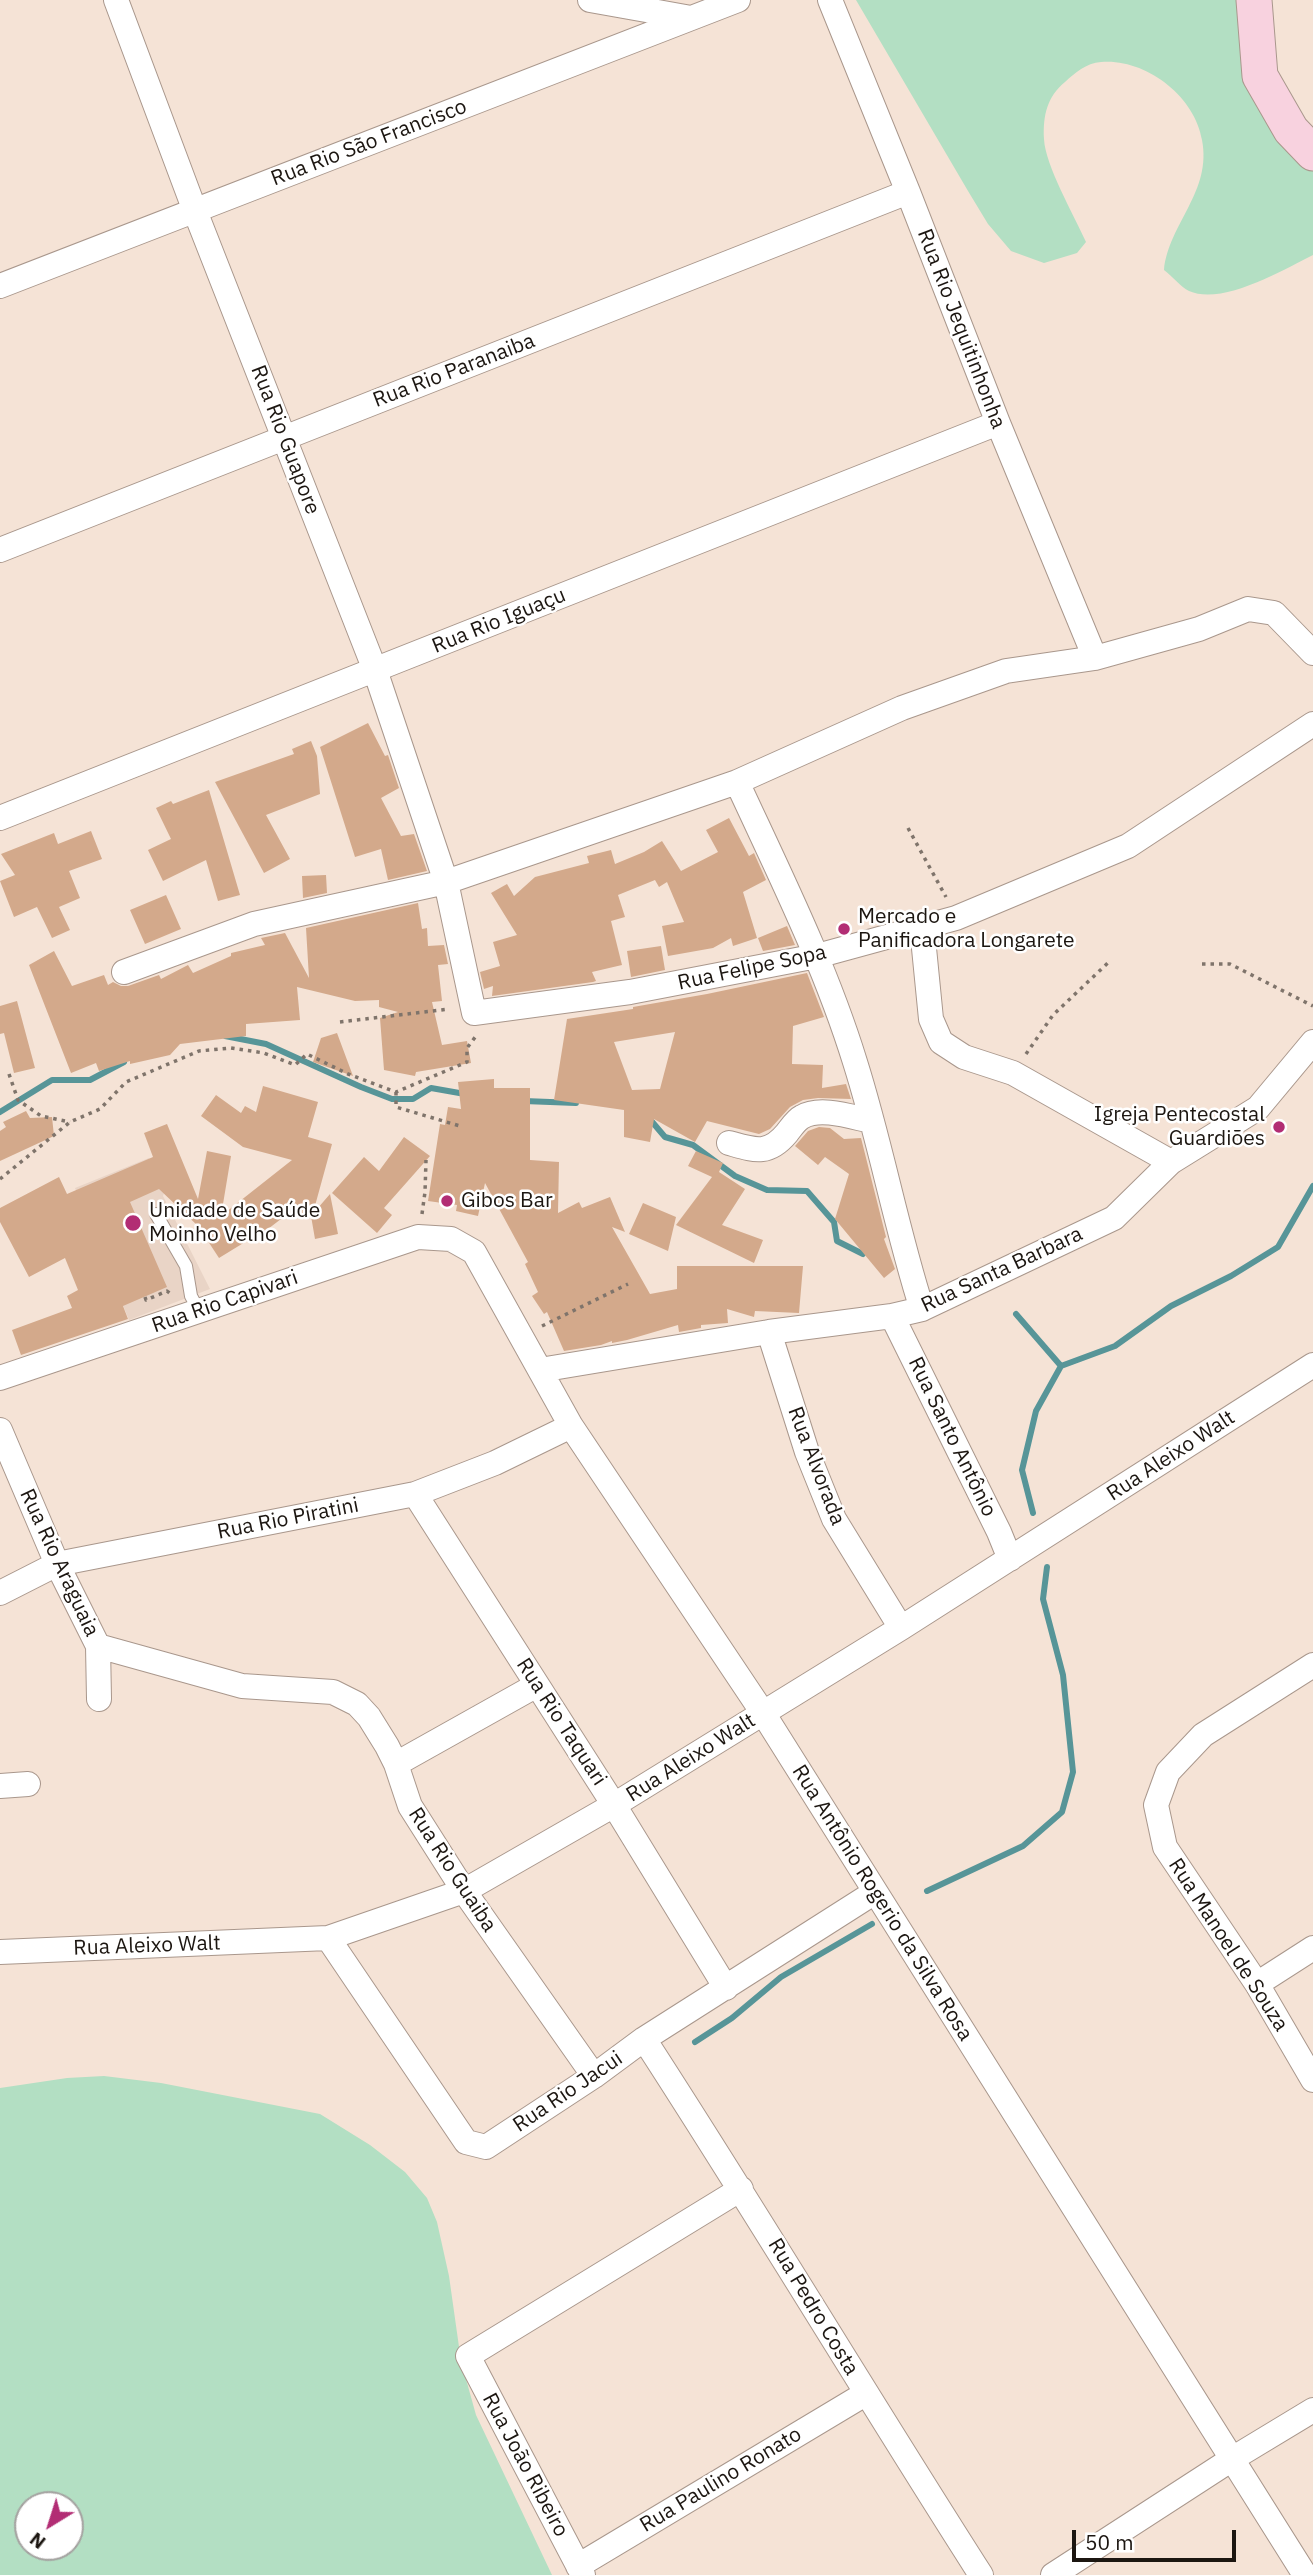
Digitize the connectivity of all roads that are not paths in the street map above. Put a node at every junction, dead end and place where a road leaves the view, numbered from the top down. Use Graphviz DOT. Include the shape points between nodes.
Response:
graph roads {
  1 [pos="116,0"];
  2 [pos="590,0"];
  3 [pos="738,0"];
  4 [pos="830,0"];
  5 [pos="1254,0"];
  6 [pos="691,18"];
  7 [pos="1313,153"];
  8 [pos="908,192"];
  9 [pos="195,211"];
  10 [pos="0,286"];
  11 [pos="998,423"];
  12 [pos="284,438"];
  13 [pos="0,550"];
  14 [pos="1313,653"];
  15 [pos="1095,658"];
  16 [pos="375,670"];
  17 [pos="1313,724"];
  18 [pos="737,782"];
  19 [pos="0,818"];
  20 [pos="446,882"];
  21 [pos="922,928"];
  22 [pos="817,956"];
  23 [pos="124,972"];
  24 [pos="475,1018"];
  25 [pos="1313,1042"];
  26 [pos="871,1121"];
  27 [pos="729,1143"];
  28 [pos="1171,1162"];
  29 [pos="156,1214"];
  30 [pos="451,1239"];
  31 [pos="922,1309"];
  32 [pos="200,1311"];
  33 [pos="892,1316"];
  34 [pos="769,1332"];
  35 [pos="1313,1365"];
  36 [pos="540,1370"];
  37 [pos="0,1378"];
  38 [pos="571,1426"];
  39 [pos="0,1430"];
  40 [pos="415,1494"];
  41 [pos="1010,1559"];
  42 [pos="57,1564"];
  43 [pos="0,1593"];
  44 [pos="901,1628"];
  45 [pos="98,1646"];
  46 [pos="1313,1665"];
  47 [pos="537,1685"];
  48 [pos="99,1699"];
  49 [pos="763,1713"];
  50 [pos="396,1764"];
  51 [pos="29,1784"];
  52 [pos="0,1786"];
  53 [pos="614,1805"];
  54 [pos="464,1891"];
  55 [pos="875,1892"];
  56 [pos="328,1938"];
  57 [pos="1313,1948"];
  58 [pos="0,1952"];
  59 [pos="1257,1984"];
  60 [pos="726,1987"];
  61 [pos="644,2039"];
  62 [pos="594,2076"];
  63 [pos="1313,2080"];
  64 [pos="741,2189"];
  65 [pos="865,2394"];
  66 [pos="1313,2410"];
  67 [pos="1232,2459"];
  68 [pos="580,2570"];
  69 [pos="981,2575"];
  70 [pos="1054,2575"];
  71 [pos="1305,2575"];
  1 -- 9 [label="street, Rua Rio Guapore"];
  2 -- 6 [label="street"];
  3 -- 6 [label="street, Rua Rio São Francisco"];
  4 -- 8 [label="street, Rua Rio Jequitinhonha"];
  5 -- 7 [label="main road" via="1260,76 1291,130"];
  6 -- 9 [label="street, Rua Rio São Francisco"];
  8 -- 11 [label="street, Rua Rio Jequitinhonha"];
  8 -- 12 [label="street, Rua Rio Paranaiba"];
  9 -- 10 [label="street, Rua Rio São Francisco"];
  9 -- 12 [label="street, Rua Rio Guapore"];
  11 -- 15 [label="street, Rua Rio Jequitinhonha"];
  11 -- 16 [label="street, Rua Rio Iguaçu"];
  12 -- 13 [label="street, Rua Rio Paranaiba"];
  12 -- 16 [label="street, Rua Rio Guapore"];
  14 -- 15 [label="street" via="1274,613 1248,609 1199,629"];
  15 -- 18 [label="street" via="1006,671 902,708"];
  16 -- 19 [label="street, Rua Rio Iguaçu"];
  16 -- 20 [label="street, Rua Rio Guapore"];
  17 -- 21 [label="street, Rua Felipe Sopa" via="1128,846 957,918"];
  18 -- 20 [label="street"];
  18 -- 22 [label="street"];
  20 -- 23 [label="street" via="254,924"];
  20 -- 24 [label="street, Rua Rio Guapore"];
  21 -- 22 [label="street, Rua Felipe Sopa"];
  21 -- 28 [label="street" via="931,1019 941,1042 964,1057 1013,1073"];
  22 -- 24 [label="street, Rua Felipe Sopa"];
  22 -- 26 [label="street"];
  25 -- 28 [label="street, Rua Santa Barbara" via="1258,1108"];
  26 -- 27 [label="street" via="813,1113 800,1117 770,1148"];
  26 -- 31 [label="street"];
  28 -- 31 [label="street, Rua Santa Barbara" via="1114,1218"];
  29 -- 32 [label="lane" via="186,1266 191,1296"];
  30 -- 32 [label="street, Rua Rio Capivari" via="418,1237"];
  30 -- 36 [label="street, Rua Antônio Rogerio da Silva Rosa" via="474,1252"];
  31 -- 33 [label="street, Rua Santa Barbara"];
  32 -- 37 [label="street, Rua Rio Capivari"];
  33 -- 34 [label="street, Rua Santa Barbara"];
  33 -- 41 [label="street, Rua Santo Antônio"];
  34 -- 36 [label="street, Rua Santa Barbara"];
  34 -- 44 [label="street, Rua Alvorada" via="807,1452 834,1519"];
  35 -- 41 [label="street, Rua Aleixo Walt"];
  36 -- 38 [label="street, Rua Antônio Rogerio da Silva Rosa"];
  38 -- 40 [label="street, Rua Rio Piratini" via="495,1463"];
  38 -- 49 [label="street, Rua Antônio Rogerio da Silva Rosa"];
  39 -- 42 [label="street, Rua Rio Araguaia"];
  40 -- 42 [label="street, Rua Rio Piratini"];
  40 -- 47 [label="street, Rua Rio Taquari"];
  41 -- 44 [label="street, Rua Aleixo Walt"];
  42 -- 43 [label="street, Rua Rio Piratini"];
  42 -- 45 [label="street, Rua Rio Araguaia"];
  44 -- 49 [label="street, Rua Aleixo Walt"];
  45 -- 48 [label="street, Rua Rio Araguaia"];
  45 -- 50 [label="street, Rua Rio Guaiba" via="242,1686 333,1692 357,1704 369,1717"];
  46 -- 59 [label="street, Rua Manoel de Souza" via="1203,1735 1168,1772 1156,1805 1165,1847"];
  47 -- 50 [label="street"];
  47 -- 53 [label="street, Rua Rio Taquari"];
  49 -- 53 [label="street, Rua Aleixo Walt"];
  49 -- 55 [label="street, Rua Antônio Rogerio da Silva Rosa"];
  50 -- 54 [label="street, Rua Rio Guaiba" via="410,1806"];
  51 -- 52 [label="street"];
  53 -- 54 [label="street, Rua Aleixo Walt"];
  53 -- 60 [label="street, Rua Rio Taquari"];
  54 -- 56 [label="street, Rua Aleixo Walt"];
  54 -- 62 [label="street, Rua Rio Guaiba"];
  55 -- 60 [label="street, Rua Rio Jacui"];
  55 -- 67 [label="street, Rua Antônio Rogerio da Silva Rosa"];
  56 -- 58 [label="street, Rua Aleixo Walt"];
  56 -- 62 [label="street, Rua Rio Jacui" via="466,2142 486,2147"];
  57 -- 59 [label="street"];
  59 -- 63 [label="street, Rua Manoel de Souza"];
  60 -- 61 [label="street, Rua Rio Jacui"];
  61 -- 62 [label="street, Rua Rio Jacui"];
  61 -- 64 [label="street, Rua Pedro Costa"];
  64 -- 65 [label="street, Rua Pedro Costa"];
  64 -- 68 [label="street, Rua João Ribeiro" via="468,2356"];
  65 -- 68 [label="street, Rua Paulino Ronato"];
  65 -- 69 [label="street, Rua Pedro Costa"];
  66 -- 67 [label="street"];
  67 -- 70 [label="street"];
  67 -- 71 [label="street, Rua Antônio Rogerio da Silva Rosa"];
}
